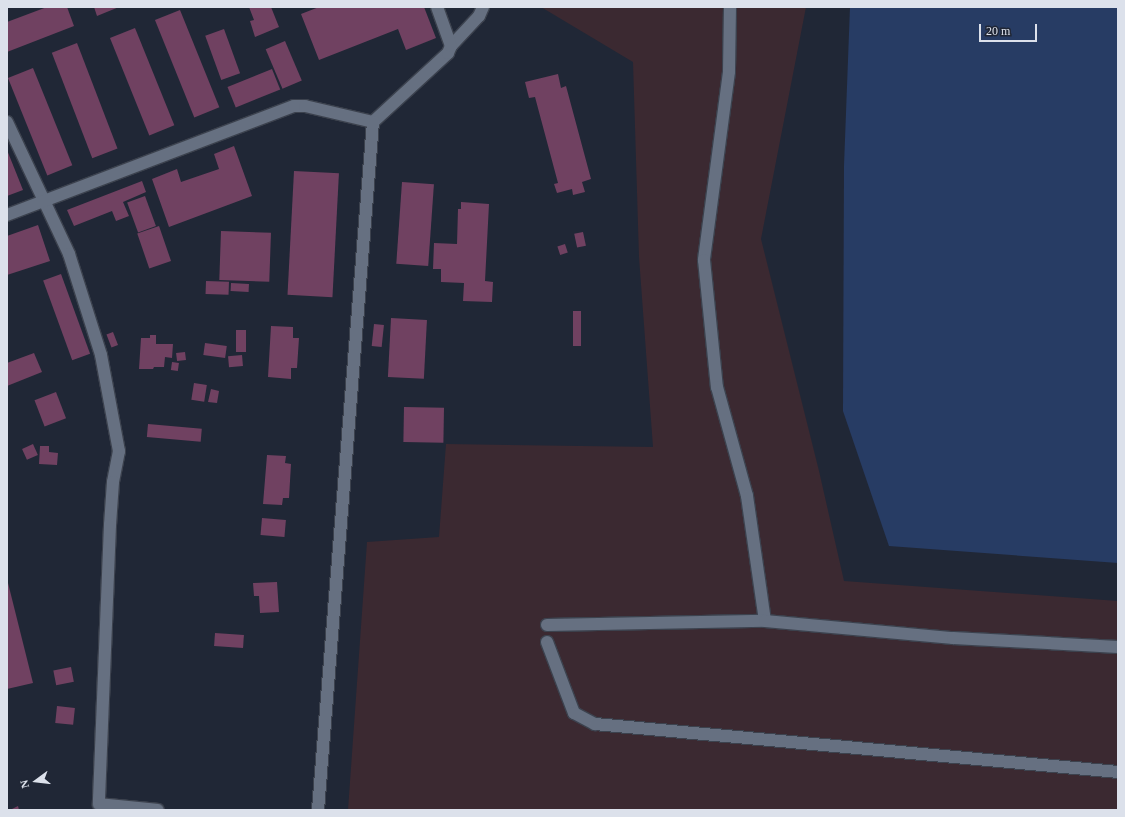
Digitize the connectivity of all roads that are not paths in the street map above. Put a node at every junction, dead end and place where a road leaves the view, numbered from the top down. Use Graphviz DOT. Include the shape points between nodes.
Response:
graph roads {
  1 [pos="437,7"];
  2 [pos="483,7"];
  3 [pos="730,7"];
  4 [pos="451,46"];
  5 [pos="7,122"];
  6 [pos="373,122"];
  7 [pos="44,200"];
  8 [pos="7,215"];
  9 [pos="765,621"];
  10 [pos="546,625"];
  11 [pos="547,642"];
  12 [pos="1118,646"];
  13 [pos="1118,772"];
  14 [pos="98,807"];
  15 [pos="158,810"];
  16 [pos="318,810"];
  1 -- 4 [label="street"];
  2 -- 4 [label="street" via="479,16"];
  3 -- 9 [label="street" via="729,72 704,260 718,387 747,496"];
  4 -- 6 [label="street" via="448,53"];
  5 -- 7 [label="street"];
  6 -- 7 [label="street" via="305,106 294,106"];
  6 -- 16 [label="street"];
  7 -- 8 [label="street"];
  7 -- 14 [label="street" via="69,254 102,355 119,451 113,482"];
  9 -- 10 [label="street"];
  9 -- 12 [label="street" via="953,638"];
  11 -- 13 [label="street" via="574,713 595,724"];
  14 -- 15 [label="street"];
}
